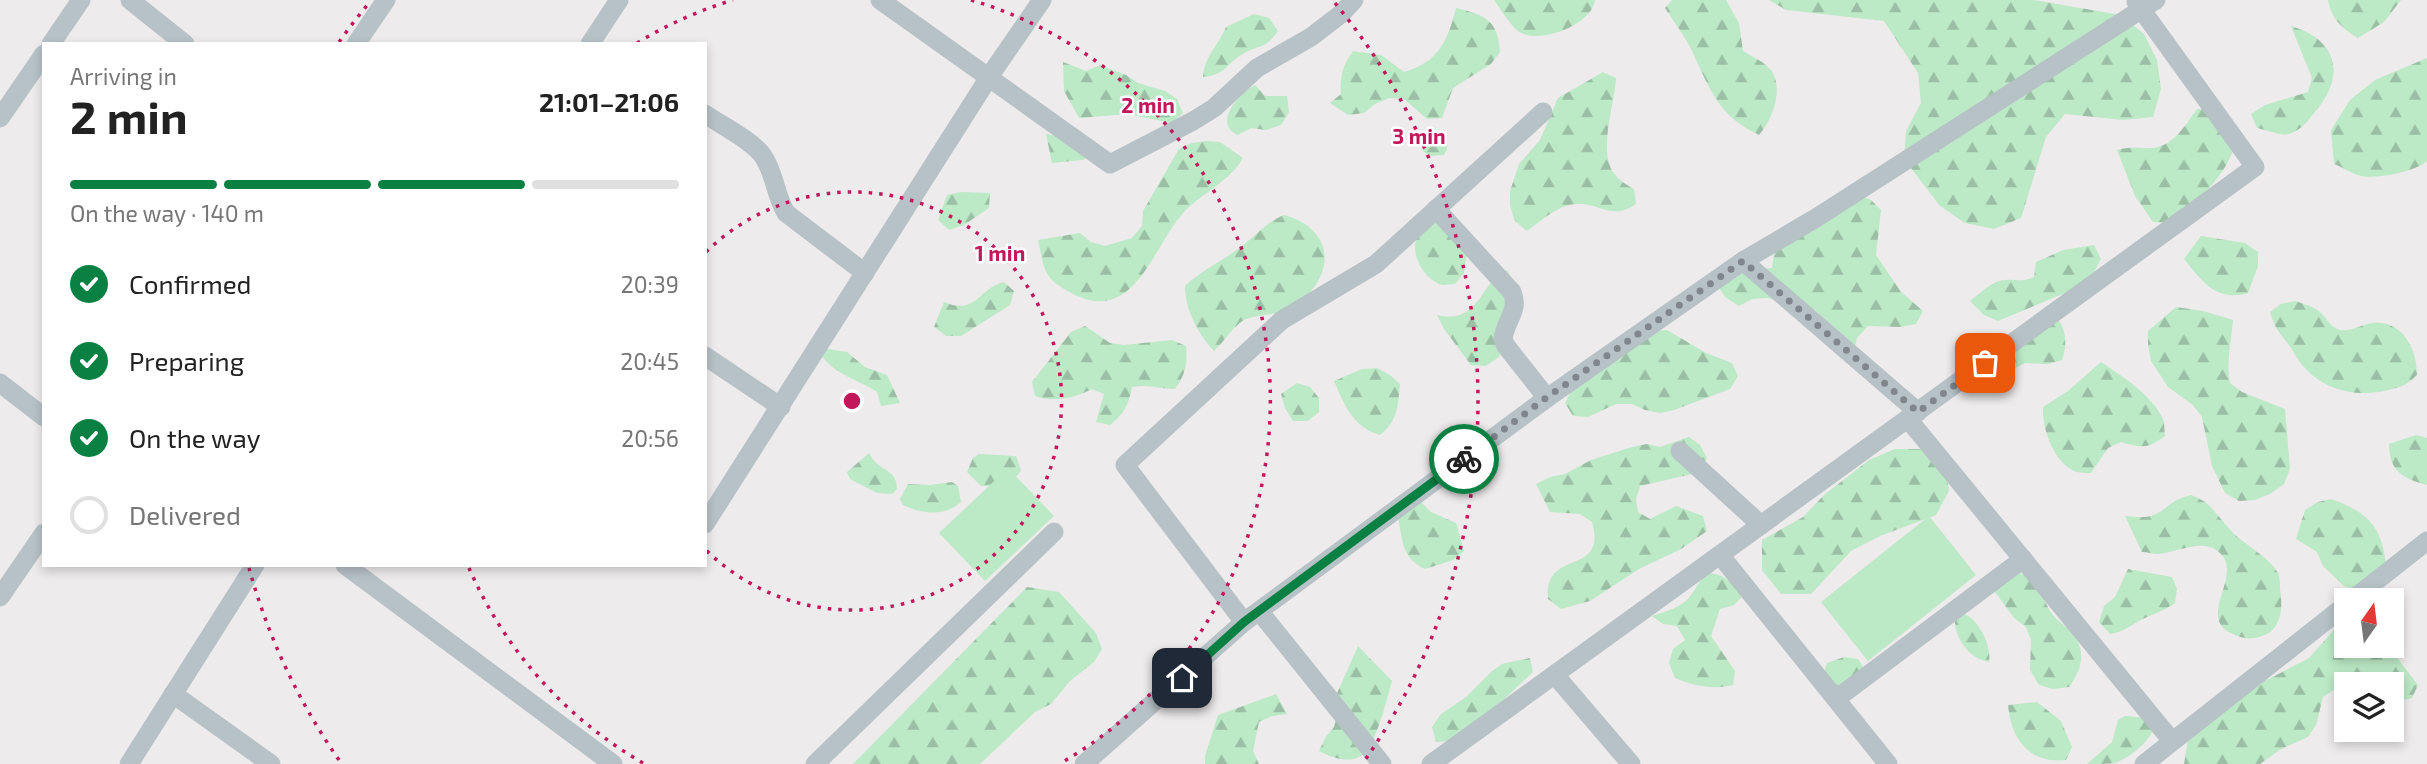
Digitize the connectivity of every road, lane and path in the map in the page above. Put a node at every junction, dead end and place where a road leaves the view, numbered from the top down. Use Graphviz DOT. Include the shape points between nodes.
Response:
graph roads {
  1 [pos="81,0"];
  2 [pos="130,0"];
  3 [pos="386,0"];
  4 [pos="619,0"];
  5 [pos="880,0"];
  6 [pos="1042,0"];
  7 [pos="1354,0"];
  8 [pos="2144,3"];
  9 [pos="52,42"];
  10 [pos="182,42"];
  11 [pos="357,42"];
  12 [pos="594,42"];
  13 [pos="42,57"];
  14 [pos="989,77"];
  15 [pos="1543,112"];
  16 [pos="707,115"];
  17 [pos="0,118"];
  18 [pos="1436,209"];
  19 [pos="1743,261"];
  20 [pos="865,273"];
  21 [pos="707,357"];
  22 [pos="0,383"];
  23 [pos="1546,398"];
  24 [pos="780,407"];
  25 [pos="42,415"];
  26 [pos="1913,415"];
  27 [pos="1680,451"];
  28 [pos="707,521"];
  29 [pos="1761,525"];
  30 [pos="1054,532"];
  31 [pos="42,536"];
  32 [pos="2427,541"];
  33 [pos="1720,555"];
  34 [pos="2023,559"];
  35 [pos="254,567"];
  36 [pos="348,567"];
  37 [pos="2367,588"];
  38 [pos="0,597"];
  39 [pos="2334,614"];
  40 [pos="1252,617"];
  41 [pos="1555,675"];
  42 [pos="173,694"];
  43 [pos="1836,699"];
  44 [pos="2172,741"];
  45 [pos="1098,760"];
  46 [pos="129,764"];
  47 [pos="271,764"];
  48 [pos="613,764"];
  49 [pos="815,764"];
  50 [pos="1382,764"];
  51 [pos="1432,764"];
  52 [pos="1630,764"];
  53 [pos="1888,764"];
  54 [pos="2144,764"];
  1 -- 9 [label="street"];
  2 -- 10 [label="street"];
  3 -- 11 [label="street"];
  4 -- 12 [label="street"];
  5 -- 14 [label="street"];
  6 -- 14 [label="street"];
  7 -- 14 [label="street" via="1311,37 1257,68 1214,108 1110,164"];
  8 -- 19 [label="street"];
  8 -- 26 [label="street" via="2255,167"];
  13 -- 17 [label="street"];
  14 -- 20 [label="street"];
  15 -- 18 [label="street"];
  16 -- 20 [label="street" via="763,155 786,213"];
  18 -- 23 [label="street" via="1512,292 1516,307 1503,339"];
  18 -- 40 [label="street" via="1376,264 1282,320 1125,465"];
  19 -- 23 [label="street"];
  19 -- 26 [label="street"];
  20 -- 24 [label="street"];
  21 -- 24 [label="street"];
  22 -- 25 [label="street"];
  23 -- 40 [label="street"];
  24 -- 28 [label="street"];
  26 -- 29 [label="street"];
  26 -- 34 [label="street"];
  27 -- 29 [label="street"];
  29 -- 33 [label="street"];
  30 -- 49 [label="street"];
  31 -- 38 [label="street"];
  32 -- 37 [label="street"];
  33 -- 41 [label="street"];
  33 -- 43 [label="street"];
  34 -- 43 [label="street"];
  34 -- 44 [label="street"];
  35 -- 42 [label="street"];
  36 -- 48 [label="street"];
  39 -- 44 [label="street"];
  40 -- 45 [label="street"];
  40 -- 50 [label="street"];
  41 -- 51 [label="street"];
  41 -- 52 [label="street"];
  42 -- 46 [label="street"];
  42 -- 47 [label="street"];
  43 -- 53 [label="street"];
  44 -- 54 [label="street"];
}
